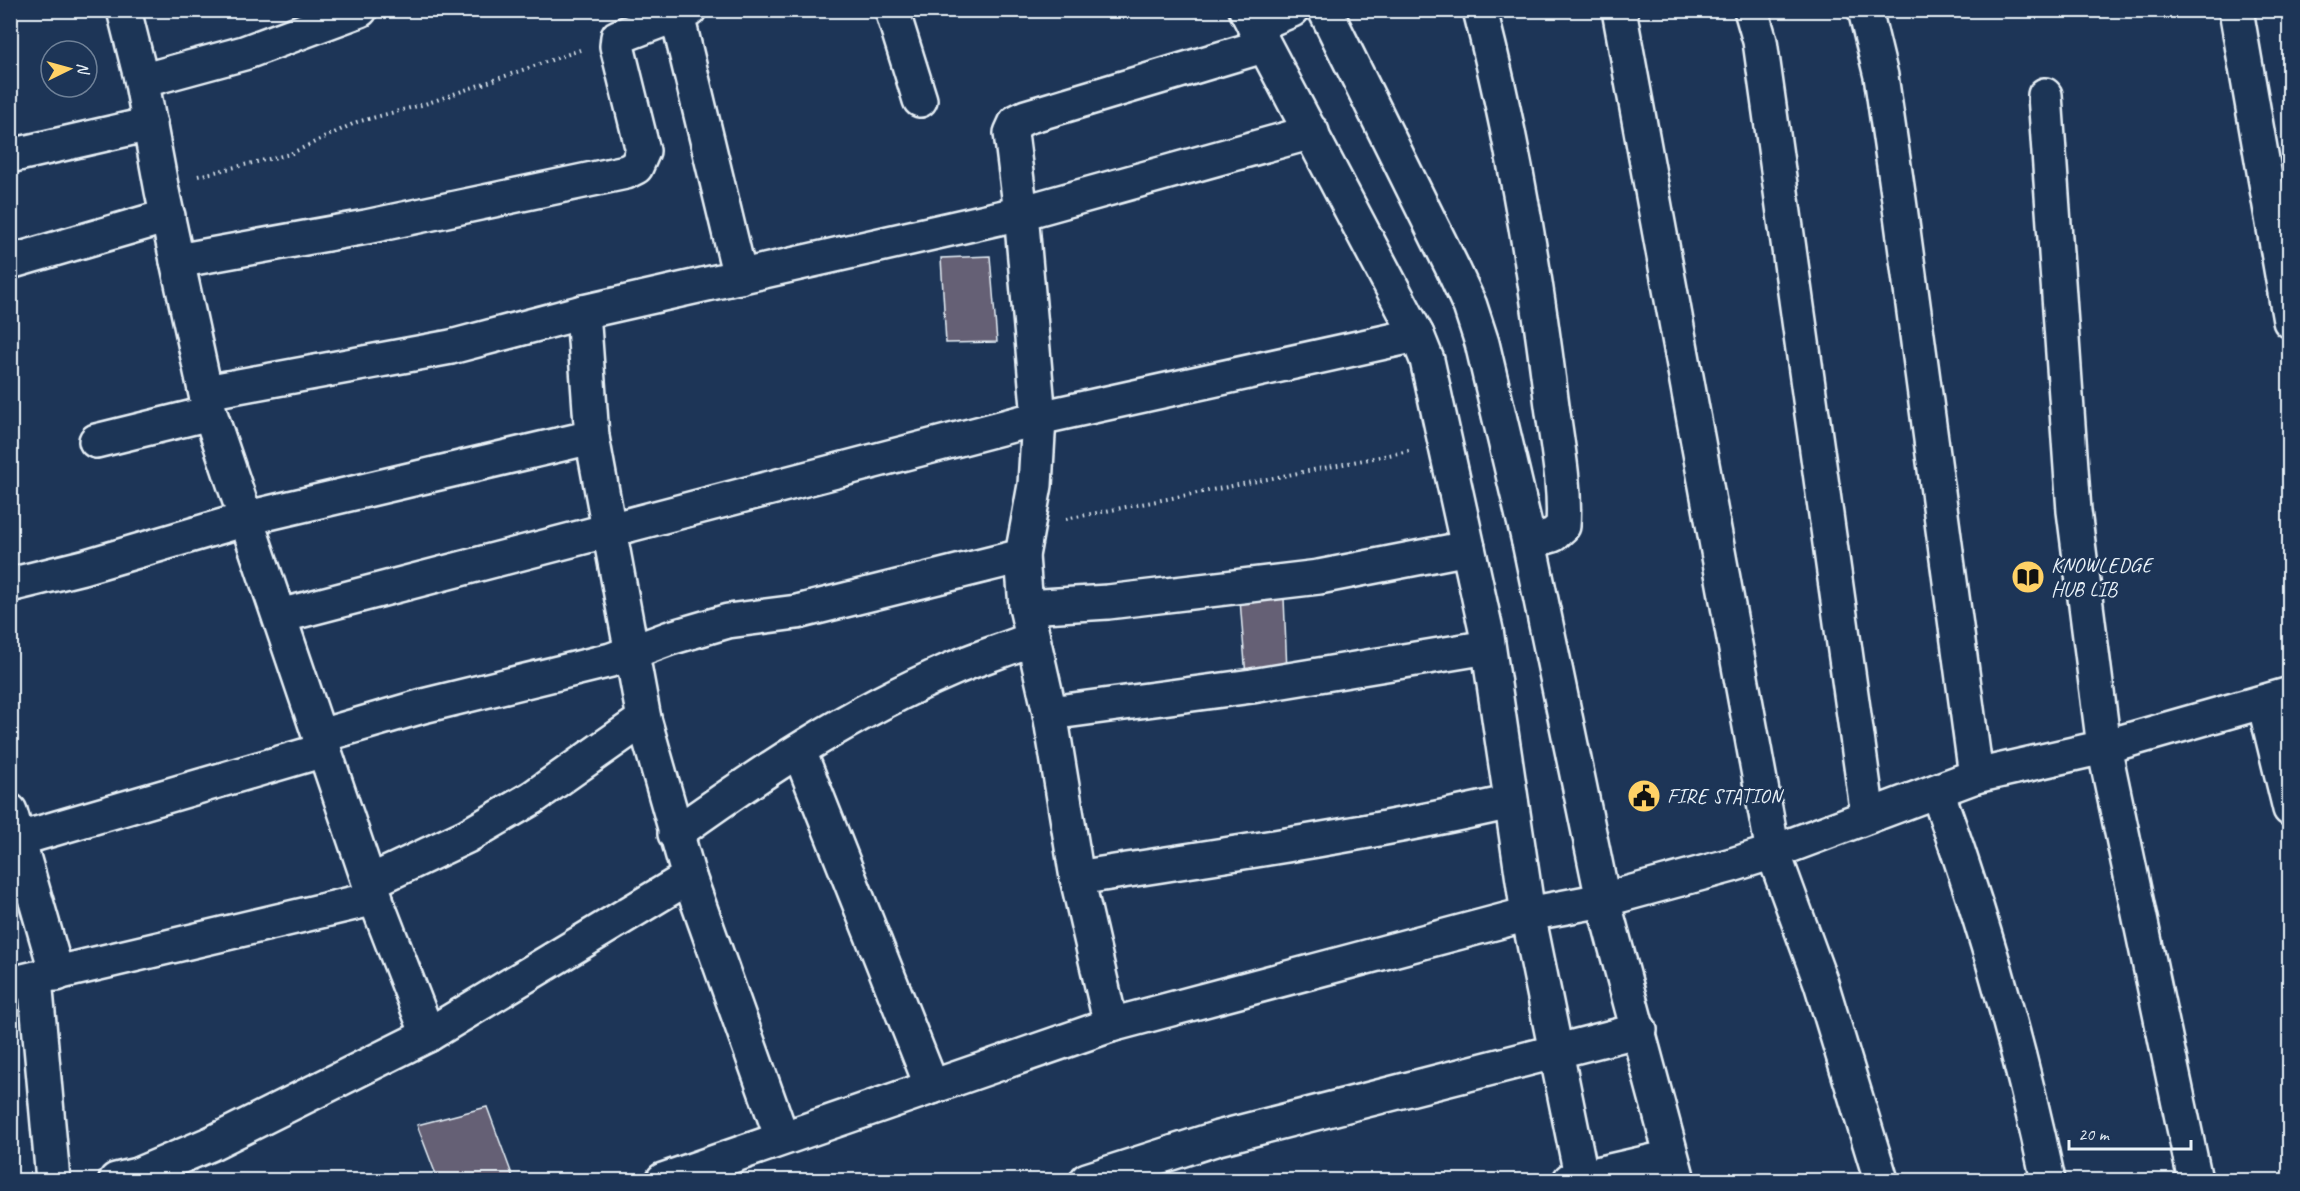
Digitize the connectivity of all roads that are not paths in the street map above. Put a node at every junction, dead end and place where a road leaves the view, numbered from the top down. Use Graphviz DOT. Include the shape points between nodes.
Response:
graph roads {
  1 [pos="124,10"];
  2 [pos="360,10"];
  3 [pos="892,10"];
  4 [pos="1292,10"];
  5 [pos="1325,10"];
  6 [pos="1480,10"];
  7 [pos="1619,10"];
  8 [pos="1751,10"];
  9 [pos="1864,10"];
  10 [pos="2236,10"];
  11 [pos="683,13"];
  12 [pos="613,24"];
  13 [pos="1254,28"];
  14 [pos="141,78"];
  15 [pos="2045,95"];
  16 [pos="920,100"];
  17 [pos="150,124"];
  18 [pos="1312,132"];
  19 [pos="10,156"];
  20 [pos="165,204"];
  21 [pos="1021,213"];
  22 [pos="177,261"];
  23 [pos="10,262"];
  24 [pos="740,276"];
  25 [pos="583,312"];
  26 [pos="2289,321"];
  27 [pos="1417,335"];
  28 [pos="208,403"];
  29 [pos="1039,418"];
  30 [pos="592,437"];
  31 [pos="96,441"];
  32 [pos="246,519"];
  33 [pos="609,529"];
  34 [pos="1529,542"];
  35 [pos="1468,548"];
  36 [pos="1022,556"];
  37 [pos="10,585"];
  38 [pos="1026,607"];
  39 [pos="280,616"];
  40 [pos="1032,639"];
  41 [pos="1488,647"];
  42 [pos="630,652"];
  43 [pos="2277,698"];
  44 [pos="1050,713"];
  45 [pos="644,719"];
  46 [pos="322,743"];
  47 [pos="2104,747"];
  48 [pos="799,751"];
  49 [pos="1976,776"];
  50 [pos="1937,791"];
  51 [pos="1511,802"];
  52 [pos="2289,809"];
  53 [pos="1868,816"];
  54 [pos="15,825"];
  55 [pos="675,834"];
  56 [pos="1773,852"];
  57 [pos="689,877"];
  58 [pos="1077,878"];
  59 [pos="373,891"];
  60 [pos="1603,900"];
  61 [pos="1528,914"];
  62 [pos="34,979"];
  63 [pos="1111,1025"];
  64 [pos="1640,1030"];
  65 [pos="428,1035"];
  66 [pos="1557,1051"];
  67 [pos="932,1087"];
  68 [pos="782,1138"];
  69 [pos="1674,1169"];
  70 [pos="176,1170"];
  71 [pos="1578,1179"];
  72 [pos="52,1180"];
  73 [pos="116,1180"];
  74 [pos="663,1180"];
  75 [pos="1087,1180"];
  76 [pos="1881,1180"];
  77 [pos="2048,1180"];
  78 [pos="2195,1180"];
  1 -- 14 [label="street"];
  2 -- 14 [label="street" via="243,52"];
  3 -- 16 [label="street"];
  4 -- 13 [label="street"];
  5 -- 34 [label="street" via="1470,306"];
  6 -- 34 [label="street" via="1514,161 1539,302 1558,459 1563,526 1553,535"];
  7 -- 56 [label="street"];
  8 -- 53 [label="street" via="1762,52"];
  9 -- 49 [label="street" via="1881,76"];
  10 -- 26 [label="street"];
  11 -- 12 [label="street"];
  11 -- 24 [label="street"];
  12 -- 22 [label="street" via="643,151 636,167 376,225"];
  13 -- 18 [label="street"];
  13 -- 21 [label="street" via="1016,122 1010,145"];
  14 -- 17 [label="street"];
  15 -- 47 [label="street" via="2074,511"];
  17 -- 19 [label="street"];
  17 -- 20 [label="street"];
  18 -- 21 [label="street"];
  18 -- 27 [label="street"];
  20 -- 22 [label="street"];
  20 -- 23 [label="street"];
  21 -- 24 [label="street"];
  21 -- 29 [label="street"];
  22 -- 28 [label="street"];
  24 -- 25 [label="street"];
  25 -- 28 [label="street"];
  25 -- 30 [label="street"];
  27 -- 29 [label="street"];
  27 -- 35 [label="street" via="1427,360"];
  28 -- 31 [label="street"];
  28 -- 32 [label="street"];
  29 -- 33 [label="street"];
  29 -- 36 [label="street"];
  30 -- 32 [label="street"];
  30 -- 33 [label="street"];
  32 -- 37 [label="street"];
  32 -- 39 [label="street"];
  33 -- 39 [label="street"];
  33 -- 42 [label="street"];
  34 -- 60 [label="street"];
  35 -- 38 [label="street" via="1319,577 1108,602"];
  35 -- 41 [label="street"];
  36 -- 38 [label="street"];
  36 -- 42 [label="street" via="797,612 728,621"];
  38 -- 40 [label="street"];
  39 -- 46 [label="street"];
  40 -- 44 [label="street"];
  40 -- 48 [label="street" via="950,670 869,710"];
  41 -- 44 [label="street" via="1252,686"];
  41 -- 51 [label="street"];
  42 -- 45 [label="street"];
  42 -- 46 [label="street" via="423,706"];
  43 -- 47 [label="street"];
  43 -- 52 [label="street"];
  44 -- 58 [label="street"];
  45 -- 55 [label="street"];
  45 -- 59 [label="street" via="532,798 467,836 372,881"];
  46 -- 54 [label="street"];
  46 -- 59 [label="street"];
  47 -- 49 [label="street"];
  47 -- 78 [label="street"];
  48 -- 55 [label="street"];
  48 -- 67 [label="street"];
  49 -- 50 [label="street"];
  50 -- 53 [label="street"];
  50 -- 77 [label="street" via="2001,984"];
  51 -- 58 [label="street" via="1229,856"];
  51 -- 61 [label="street"];
  53 -- 56 [label="street"];
  54 -- 62 [label="street"];
  55 -- 57 [label="street"];
  56 -- 60 [label="street"];
  56 -- 76 [label="street" via="1821,983"];
  57 -- 65 [label="street"];
  57 -- 68 [label="street"];
  58 -- 63 [label="street"];
  59 -- 62 [label="street"];
  59 -- 65 [label="street"];
  60 -- 61 [label="street"];
  60 -- 64 [label="street"];
  61 -- 63 [label="street"];
  61 -- 66 [label="street"];
  62 -- 72 [label="street"];
  63 -- 67 [label="street"];
  64 -- 66 [label="street"];
  64 -- 69 [label="street"];
  65 -- 70 [label="street"];
  66 -- 71 [label="street"];
  66 -- 75 [label="street" via="1218,1138"];
  67 -- 68 [label="street"];
  68 -- 74 [label="street"];
  69 -- 71 [label="street"];
  70 -- 73 [label="street"];
}
